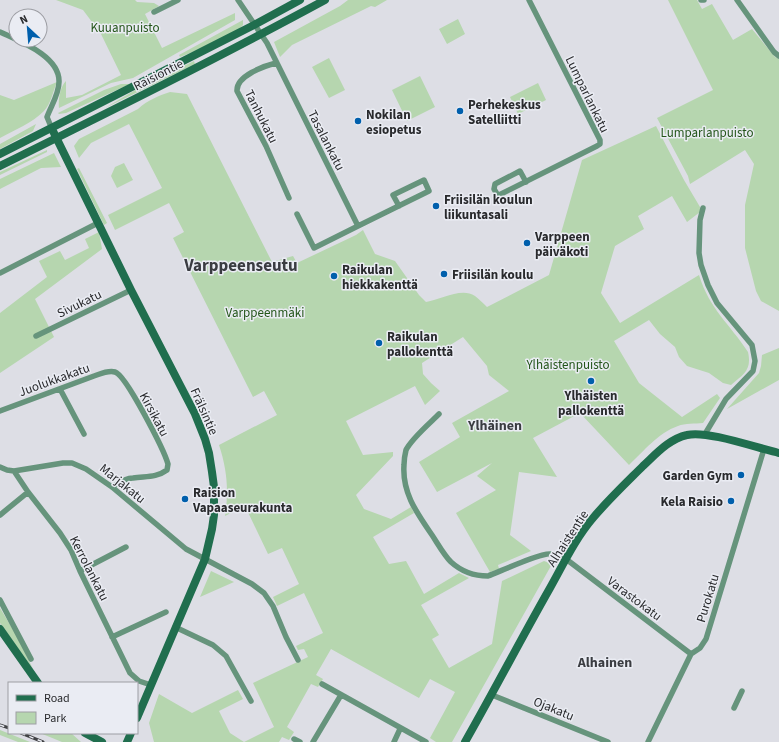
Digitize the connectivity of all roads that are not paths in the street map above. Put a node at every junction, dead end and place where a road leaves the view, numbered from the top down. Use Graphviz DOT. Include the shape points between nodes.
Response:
graph roads {
  1 [pos="178,0"];
  2 [pos="238,0"];
  3 [pos="300,0"];
  4 [pos="325,0"];
  5 [pos="529,0"];
  6 [pos="738,0"];
  7 [pos="154,12"];
  8 [pos="254,25"];
  9 [pos="0,32"];
  10 [pos="261,35"];
  11 [pos="779,56"];
  12 [pos="276,63"];
  13 [pos="52,129"];
  14 [pos="56,139"];
  15 [pos="0,154"];
  16 [pos="0,166"];
  17 [pos="526,182"];
  18 [pos="289,198"];
  19 [pos="399,206"];
  20 [pos="703,208"];
  21 [pos="297,214"];
  22 [pos="98,223"];
  23 [pos="358,226"];
  24 [pos="0,273"];
  25 [pos="131,290"];
  26 [pos="36,336"];
  27 [pos="116,372"];
  28 [pos="60,388"];
  29 [pos="0,411"];
  30 [pos="439,414"];
  31 [pos="84,434"];
  32 [pos="704,434"];
  33 [pos="764,450"];
  34 [pos="779,453"];
  35 [pos="0,466"];
  36 [pos="14,471"];
  37 [pos="112,488"];
  38 [pos="28,492"];
  39 [pos="0,514"];
  40 [pos="126,547"];
  41 [pos="205,559"];
  42 [pos="566,559"];
  43 [pos="80,571"];
  44 [pos="0,600"];
  45 [pos="166,612"];
  46 [pos="175,627"];
  47 [pos="0,629"];
  48 [pos="112,637"];
  49 [pos="691,654"];
  50 [pos="31,659"];
  51 [pos="298,660"];
  52 [pos="37,682"];
  53 [pos="322,684"];
  54 [pos="151,685"];
  55 [pos="742,691"];
  56 [pos="340,695"];
  57 [pos="492,695"];
  58 [pos="251,701"];
  59 [pos="734,708"];
  60 [pos="138,716"];
  61 [pos="400,729"];
  62 [pos="87,734"];
  63 [pos="294,738"];
  64 [pos="102,742"];
  65 [pos="300,742"];
  66 [pos="312,742"];
  67 [pos="394,742"];
  68 [pos="426,742"];
  69 [pos="465,742"];
  70 [pos="608,742"];
  71 [pos="648,742"];
  1 -- 7 [label="street"];
  2 -- 8 [label="street, Tasalankatu"];
  3 -- 8 [label="street, Raisiontie"];
  4 -- 10 [label="street, Raisiontie"];
  5 -- 17 [label="street, Lumparlankatu" via="600,144"];
  6 -- 11 [label="street"];
  8 -- 10 [label="street, Tasalankatu"];
  8 -- 13 [label="street, Raisiontie"];
  9 -- 13 [label="street" via="40,53 50,61 57,72 59,87 47,117"];
  10 -- 12 [label="street, Tasalankatu"];
  10 -- 14 [label="street, Raisiontie"];
  12 -- 18 [label="street, Tanhukatu" via="245,77 238,83 236,91 266,146"];
  12 -- 23 [label="street, Tasalankatu"];
  13 -- 14 [label="street, Frälsintie"];
  13 -- 15 [label="street, Raisiontie"];
  14 -- 16 [label="street, Raisiontie"];
  14 -- 22 [label="street, Frälsintie"];
  17 -- 17 [label="street, Lumparlankatu" via="499,195 494,189 495,184 520,172"];
  19 -- 19 [label="street" via="393,195 424,180 429,190"];
  19 -- 23 [label="street"];
  20 -- 32 [label="street" via="699,253 708,285 717,303 752,346 755,361 753,371 726,399"];
  21 -- 23 [label="street" via="314,248"];
  22 -- 24 [label="street"];
  22 -- 25 [label="street, Frälsintie"];
  25 -- 26 [label="street, Sivukatu"];
  25 -- 41 [label="street, Frälsintie" via="195,414 209,453 214,487 214,515"];
  27 -- 28 [label="street, Juolukkakatu" via="102,373"];
  27 -- 37 [label="street, Kirsikatu" via="131,391 168,464 167,470 163,473 148,478 125,480"];
  28 -- 29 [label="street, Juolukkakatu"];
  28 -- 31 [label="street"];
  30 -- 42 [label="street" via="406,450 404,482 415,509 452,563 470,574 488,576 539,556 550,554"];
  32 -- 33 [label="street, Alhaistentie"];
  32 -- 42 [label="street, Alhaistentie" via="688,435 664,447 592,519"];
  33 -- 34 [label="street, Alhaistentie"];
  33 -- 49 [label="street, Purokatu" via="706,639 700,648"];
  35 -- 36 [label="street"];
  36 -- 37 [label="street, Marjakatu" via="72,463 86,469"];
  36 -- 38 [label="street, Kerrolankatu"];
  37 -- 41 [label="street, Marjakatu" via="186,549"];
  38 -- 39 [label="street"];
  38 -- 43 [label="street, Kerrolankatu" via="66,541"];
  40 -- 43 [label="street"];
  41 -- 46 [label="street, Frälsintie"];
  41 -- 51 [label="street, Marjakatu" via="264,593 273,606"];
  42 -- 49 [label="street, Varastokatu"];
  42 -- 57 [label="street, Alhaistentie"];
  43 -- 48 [label="street, Kerrolankatu"];
  44 -- 50 [label="street"];
  45 -- 48 [label="street"];
  46 -- 54 [label="street, Frälsintie"];
  46 -- 58 [label="street" via="213,645 226,656"];
  47 -- 52 [label="street"];
  48 -- 54 [label="street, Kerrolankatu" via="133,677"];
  49 -- 71 [label="street, Purokatu"];
  53 -- 56 [label="street"];
  54 -- 60 [label="street, Frälsintie"];
  55 -- 59 [label="street"];
  56 -- 61 [label="street"];
  56 -- 66 [label="street"];
  57 -- 69 [label="street, Alhaistentie"];
  57 -- 70 [label="street, Ojakatu"];
  61 -- 67 [label="street"];
  61 -- 68 [label="street"];
  62 -- 64 [label="street"];
  63 -- 65 [label="street"];
}
